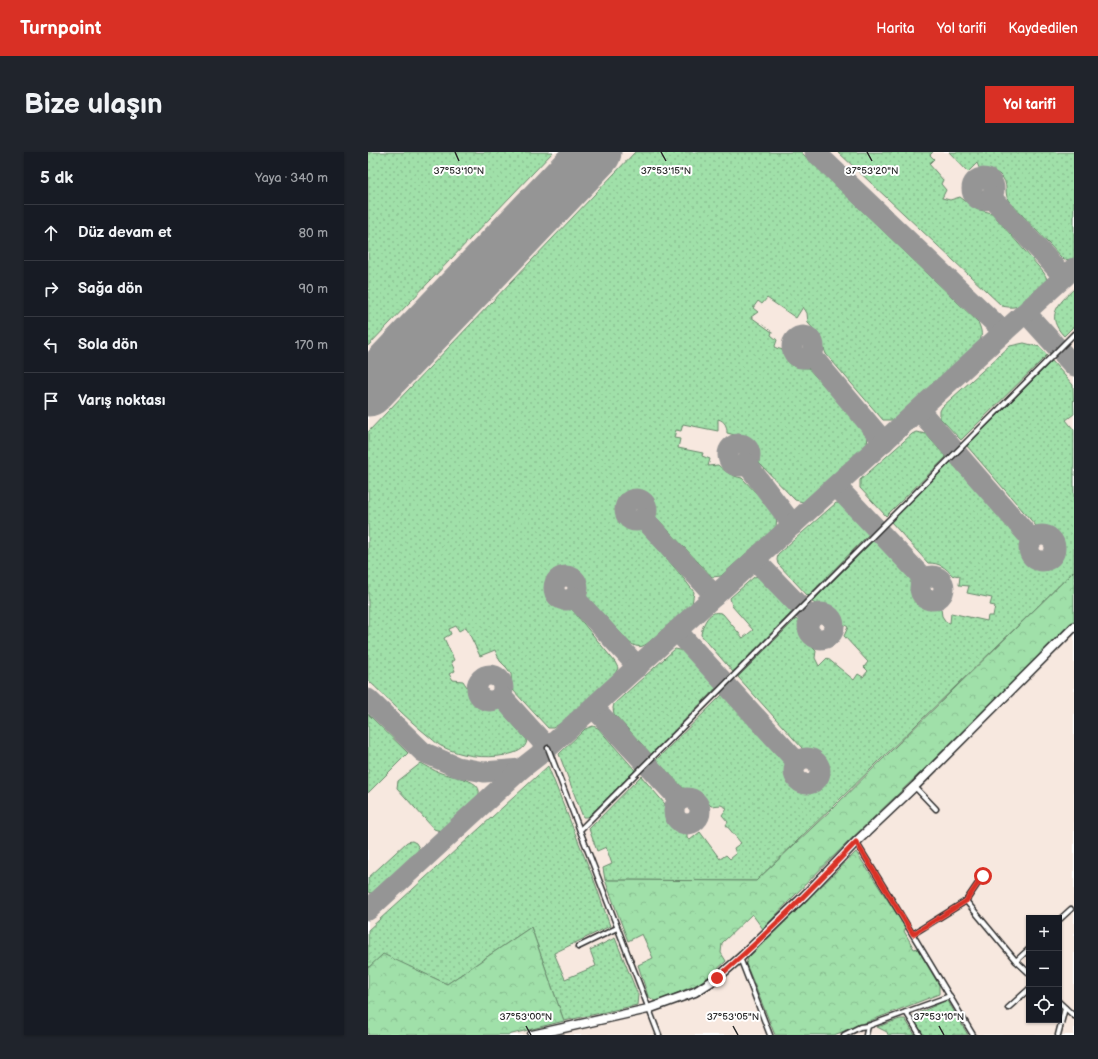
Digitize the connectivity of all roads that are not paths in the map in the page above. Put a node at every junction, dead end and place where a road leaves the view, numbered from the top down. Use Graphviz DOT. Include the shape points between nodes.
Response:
graph roads {
  1 [pos="1074,334"];
  2 [pos="1074,626"];
  3 [pos="548,748"];
  4 [pos="914,786"];
  5 [pos="936,809"];
  6 [pos="580,830"];
  7 [pos="856,842"];
  8 [pos="983,876"];
  9 [pos="966,901"];
  10 [pos="1071,909"];
  11 [pos="1062,917"];
  12 [pos="617,928"];
  13 [pos="913,934"];
  14 [pos="578,947"];
  15 [pos="1027,951"];
  16 [pos="740,958"];
  17 [pos="1016,961"];
  18 [pos="1026,970"];
  19 [pos="1026,992"];
  20 [pos="950,996"];
  21 [pos="1062,1005"];
  22 [pos="648,1008"];
  23 [pos="1008,1008"];
  24 [pos="1065,1008"];
  25 [pos="906,1012"];
  26 [pos="1074,1016"];
  27 [pos="868,1026"];
  28 [pos="532,1035"];
  29 [pos="659,1035"];
  30 [pos="770,1035"];
  31 [pos="844,1035"];
  32 [pos="866,1035"];
  33 [pos="920,1035"];
  34 [pos="973,1035"];
  35 [pos="1058,1035"];
  1 -- 6 [label="lane"];
  2 -- 4 [label="street"];
  3 -- 6 [label="lane"];
  4 -- 5 [label="lane"];
  4 -- 7 [label="street"];
  6 -- 12 [label="lane"];
  7 -- 13 [label="lane"];
  7 -- 16 [label="street"];
  8 -- 9 [label="lane"];
  9 -- 13 [label="lane"];
  9 -- 17 [label="lane"];
  10 -- 11 [label="lane"];
  12 -- 14 [label="lane"];
  12 -- 22 [label="lane"];
  13 -- 20 [label="lane"];
  15 -- 17 [label="lane"];
  16 -- 22 [label="street" via="717,978 695,992"];
  16 -- 30 [label="lane"];
  17 -- 18 [label="lane"];
  19 -- 23 [label="lane"];
  20 -- 25 [label="lane"];
  20 -- 34 [label="lane"];
  21 -- 24 [label="lane"];
  22 -- 28 [label="street"];
  22 -- 29 [label="lane"];
  24 -- 26 [label="lane"];
  24 -- 35 [label="lane"];
  25 -- 27 [label="lane"];
  25 -- 33 [label="lane"];
  27 -- 31 [label="lane"];
  27 -- 32 [label="lane"];
}
